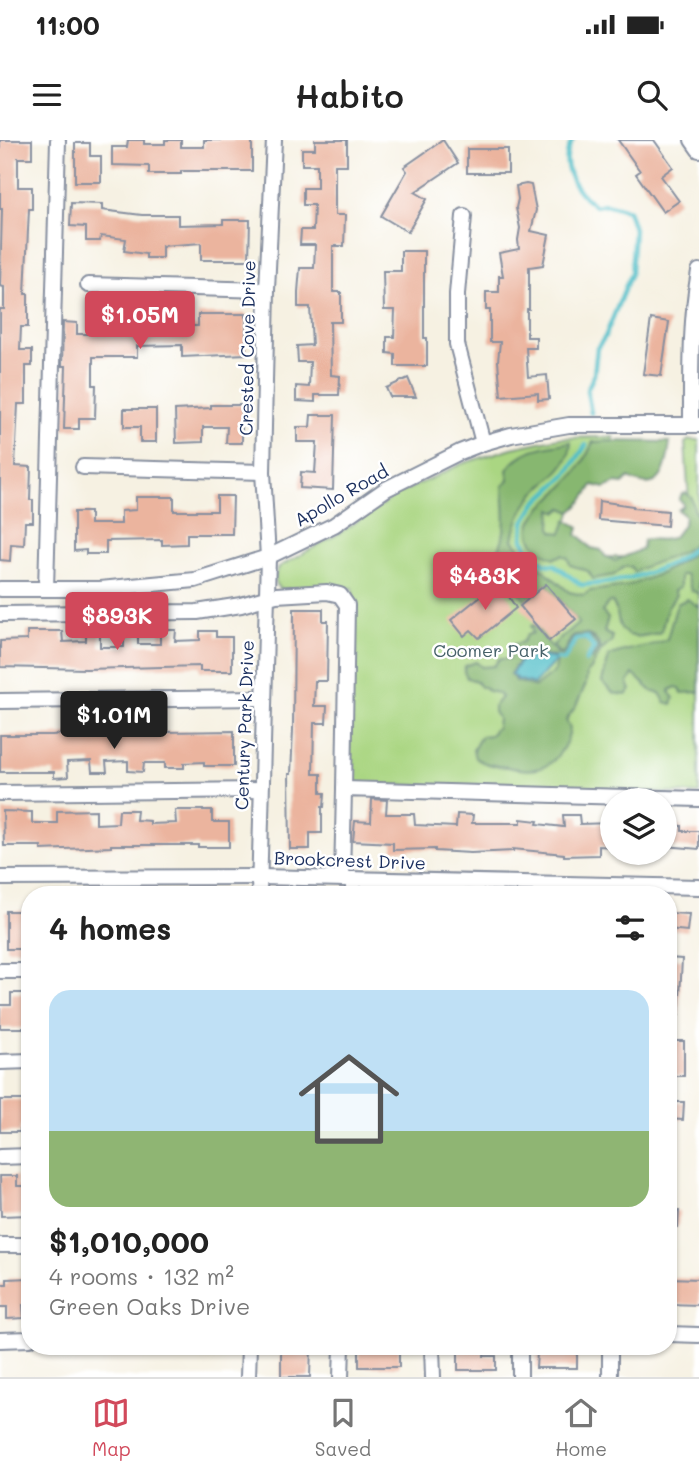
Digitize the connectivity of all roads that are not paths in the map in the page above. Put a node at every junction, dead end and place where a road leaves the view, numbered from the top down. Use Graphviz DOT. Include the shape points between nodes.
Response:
graph roads {
  1 [pos="58,140"];
  2 [pos="274,140"];
  3 [pos="692,140"];
  4 [pos="699,150"];
  5 [pos="464,216"];
  6 [pos="699,271"];
  7 [pos="88,285"];
  8 [pos="267,290"];
  9 [pos="695,425"];
  10 [pos="483,443"];
  11 [pos="83,467"];
  12 [pos="263,472"];
  13 [pos="268,557"];
  14 [pos="0,589"];
  15 [pos="46,589"];
  16 [pos="267,598"];
  17 [pos="0,614"];
  18 [pos="264,698"];
  19 [pos="0,701"];
  20 [pos="344,789"];
  21 [pos="261,790"];
  22 [pos="0,793"];
  23 [pos="699,799"];
  24 [pos="260,877"];
  25 [pos="0,878"];
  26 [pos="349,884"];
  27 [pos="259,886"];
  28 [pos="395,886"];
  29 [pos="699,887"];
  30 [pos="677,888"];
  31 [pos="0,971"];
  32 [pos="21,971"];
  33 [pos="0,1062"];
  34 [pos="21,1062"];
  35 [pos="21,1156"];
  36 [pos="0,1157"];
  37 [pos="0,1245"];
  38 [pos="21,1245"];
  39 [pos="677,1334"];
  40 [pos="699,1335"];
  41 [pos="21,1339"];
  42 [pos="0,1340"];
  43 [pos="248,1355"];
  44 [pos="342,1355"];
  45 [pos="432,1355"];
  46 [pos="520,1355"];
  47 [pos="610,1355"];
  48 [pos="248,1377"];
  49 [pos="341,1377"];
  50 [pos="433,1377"];
  51 [pos="520,1377"];
  52 [pos="610,1377"];
  1 -- 15 [label="street"];
  2 -- 8 [label="street, Crested Cove Drive"];
  3 -- 4 [label="street"];
  5 -- 10 [label="street" via="457,344"];
  6 -- 9 [label="street" via="690,348"];
  7 -- 8 [label="street"];
  8 -- 12 [label="street, Crested Cove Drive"];
  9 -- 10 [label="street, Apollo Road" via="569,425"];
  10 -- 13 [label="street, Apollo Road" via="386,489 334,525"];
  11 -- 12 [label="street"];
  12 -- 13 [label="street, Crested Cove Drive"];
  13 -- 15 [label="street, Apollo Road" via="195,580"];
  13 -- 16 [label="street, Century Park Drive"];
  14 -- 15 [label="street, Apollo Road"];
  16 -- 17 [label="street" via="197,612"];
  16 -- 18 [label="street, Century Park Drive"];
  16 -- 20 [label="street" via="327,592 340,595 347,605"];
  18 -- 19 [label="street"];
  18 -- 21 [label="street, Century Park Drive"];
  20 -- 23 [label="street"];
  20 -- 26 [label="street"];
  21 -- 22 [label="street"];
  21 -- 24 [label="street, Century Park Drive"];
  24 -- 25 [label="street, Brookcrest Drive"];
  24 -- 26 [label="street, Brookcrest Drive"];
  24 -- 27 [label="street, Century Park Drive"];
  26 -- 28 [label="street, Brookcrest Drive"];
  29 -- 30 [label="street, Brookcrest Drive"];
  31 -- 32 [label="street"];
  33 -- 34 [label="street"];
  35 -- 36 [label="street"];
  37 -- 38 [label="street"];
  39 -- 40 [label="street"];
  41 -- 42 [label="street"];
  43 -- 48 [label="street"];
  44 -- 49 [label="street"];
  45 -- 50 [label="street"];
  46 -- 51 [label="street"];
  47 -- 52 [label="street"];
}
